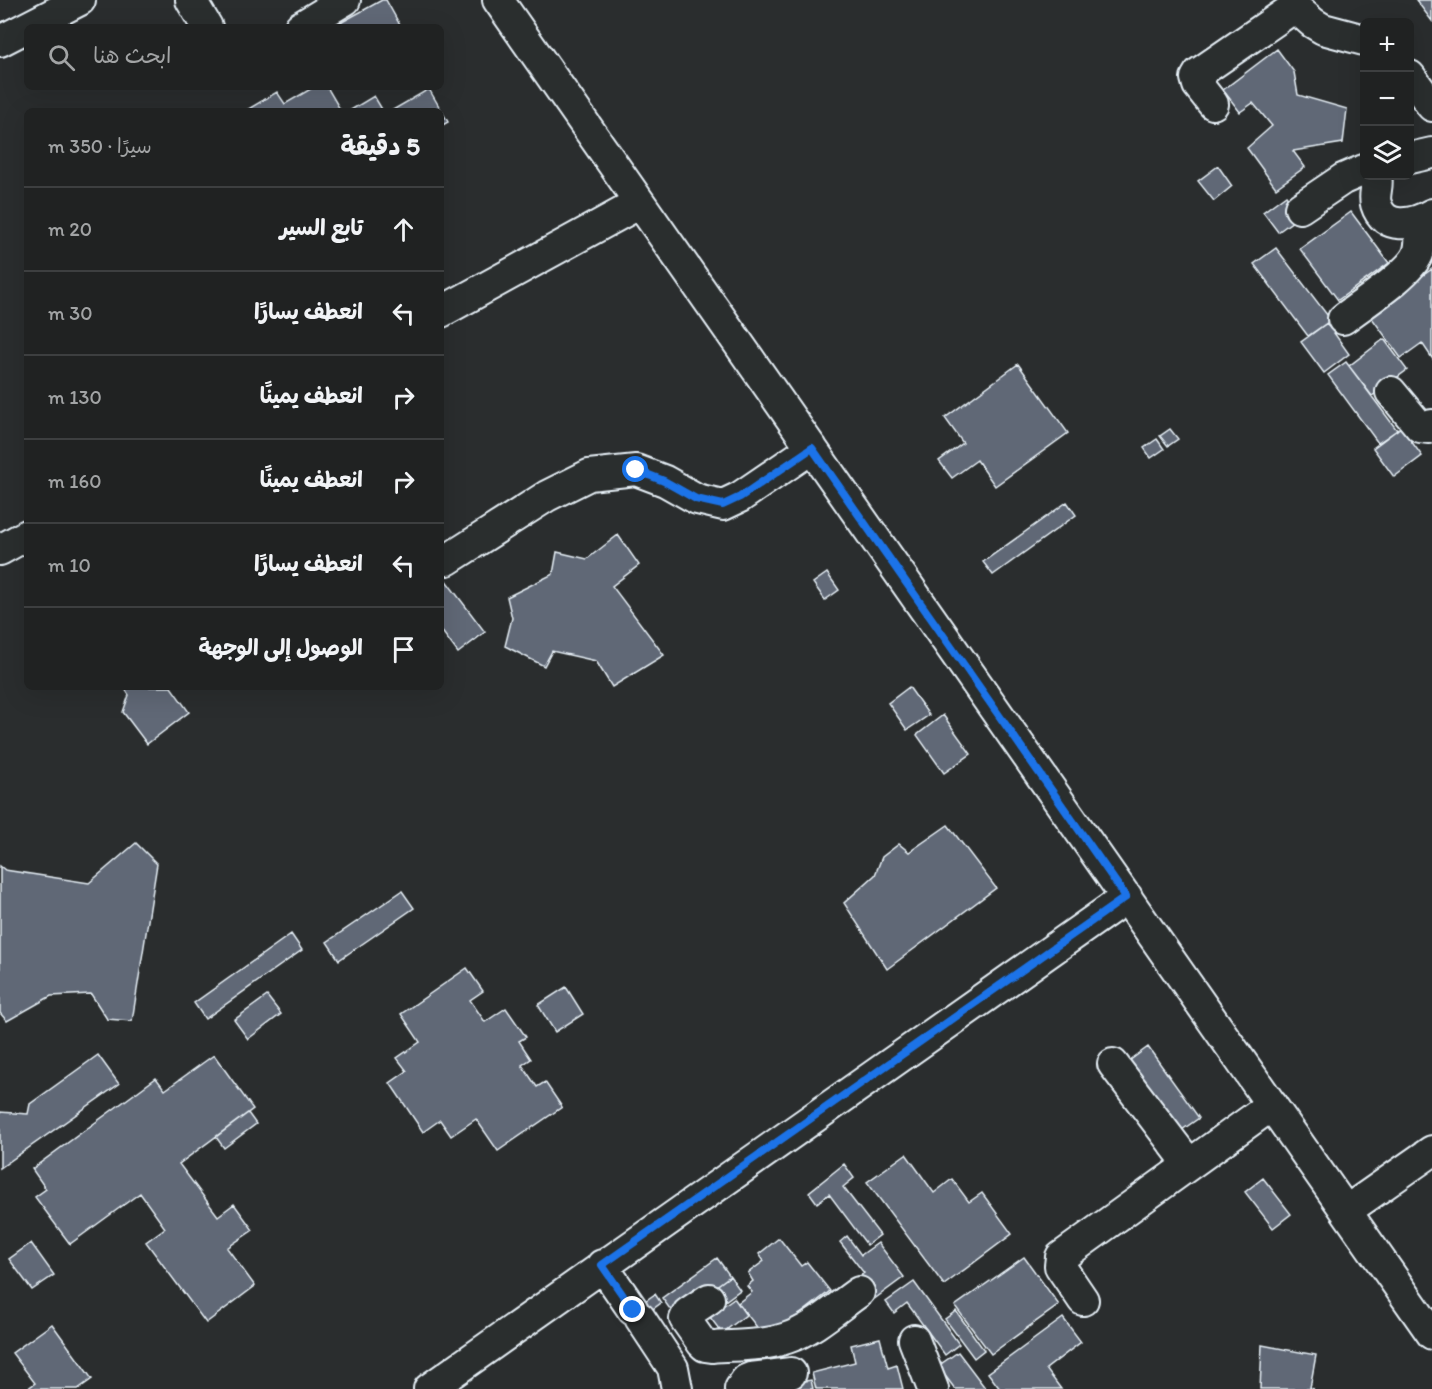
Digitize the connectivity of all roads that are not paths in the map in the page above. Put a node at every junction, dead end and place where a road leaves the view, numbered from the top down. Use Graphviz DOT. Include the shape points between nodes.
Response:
graph roads {
  1 [pos="80,0"];
  2 [pos="191,0"];
  3 [pos="345,0"];
  4 [pos="498,0"];
  5 [pos="33,24"];
  6 [pos="205,24"];
  7 [pos="305,24"];
  8 [pos="24,29"];
  9 [pos="1360,39"];
  10 [pos="0,41"];
  11 [pos="1414,81"];
  12 [pos="1213,104"];
  13 [pos="1432,106"];
  14 [pos="1432,153"];
  15 [pos="1414,157"];
  16 [pos="1360,177"];
  17 [pos="1375,180"];
  18 [pos="640,203"];
  19 [pos="1300,208"];
  20 [pos="1426,217"];
  21 [pos="1425,255"];
  22 [pos="444,310"];
  23 [pos="1343,319"];
  24 [pos="1391,392"];
  25 [pos="1432,425"];
  26 [pos="812,448"];
  27 [pos="24,537"];
  28 [pos="0,550"];
  29 [pos="447,560"];
  30 [pos="1126,897"];
  31 [pos="1113,1064"];
  32 [pos="1272,1105"];
  33 [pos="1432,1151"];
  34 [pos="1189,1164"];
  35 [pos="1346,1211"];
  36 [pos="602,1265"];
  37 [pos="859,1292"];
  38 [pos="709,1299"];
  39 [pos="1083,1300"];
  40 [pos="695,1334"];
  41 [pos="1432,1334"];
  42 [pos="914,1340"];
  43 [pos="664,1354"];
  44 [pos="791,1373"];
  45 [pos="429,1389"];
  46 [pos="677,1389"];
  47 [pos="740,1389"];
  48 [pos="933,1389"];
  1 -- 5 [label="street"];
  2 -- 6 [label="street"];
  3 -- 7 [label="street"];
  4 -- 18 [label="street"];
  8 -- 10 [label="street"];
  9 -- 12 [label="street" via="1323,28 1298,9 1289,11 1199,73 1198,85"];
  11 -- 13 [label="street"];
  14 -- 15 [label="street"];
  16 -- 19 [label="street" via="1343,179"];
  17 -- 20 [label="street" via="1376,206 1384,216 1408,225"];
  18 -- 22 [label="street"];
  18 -- 26 [label="street"];
  20 -- 21 [label="street" via="1421,240"];
  21 -- 23 [label="street"];
  24 -- 25 [label="street" via="1420,427"];
  26 -- 29 [label="street" via="723,505 696,499 636,470 589,475 547,496"];
  26 -- 30 [label="street"];
  27 -- 28 [label="street"];
  30 -- 32 [label="street"];
  30 -- 36 [label="street"];
  31 -- 34 [label="street"];
  32 -- 34 [label="street"];
  32 -- 35 [label="street"];
  33 -- 35 [label="street"];
  34 -- 39 [label="street" via="1061,1257 1060,1266"];
  35 -- 41 [label="street"];
  36 -- 43 [label="street"];
  36 -- 45 [label="street"];
  37 -- 40 [label="street" via="808,1329 777,1341 708,1347"];
  38 -- 40 [label="street" via="686,1316"];
  40 -- 43 [label="street"];
  42 -- 48 [label="street"];
  43 -- 46 [label="street" via="673,1368"];
  44 -- 47 [label="street" via="751,1378"];
}
